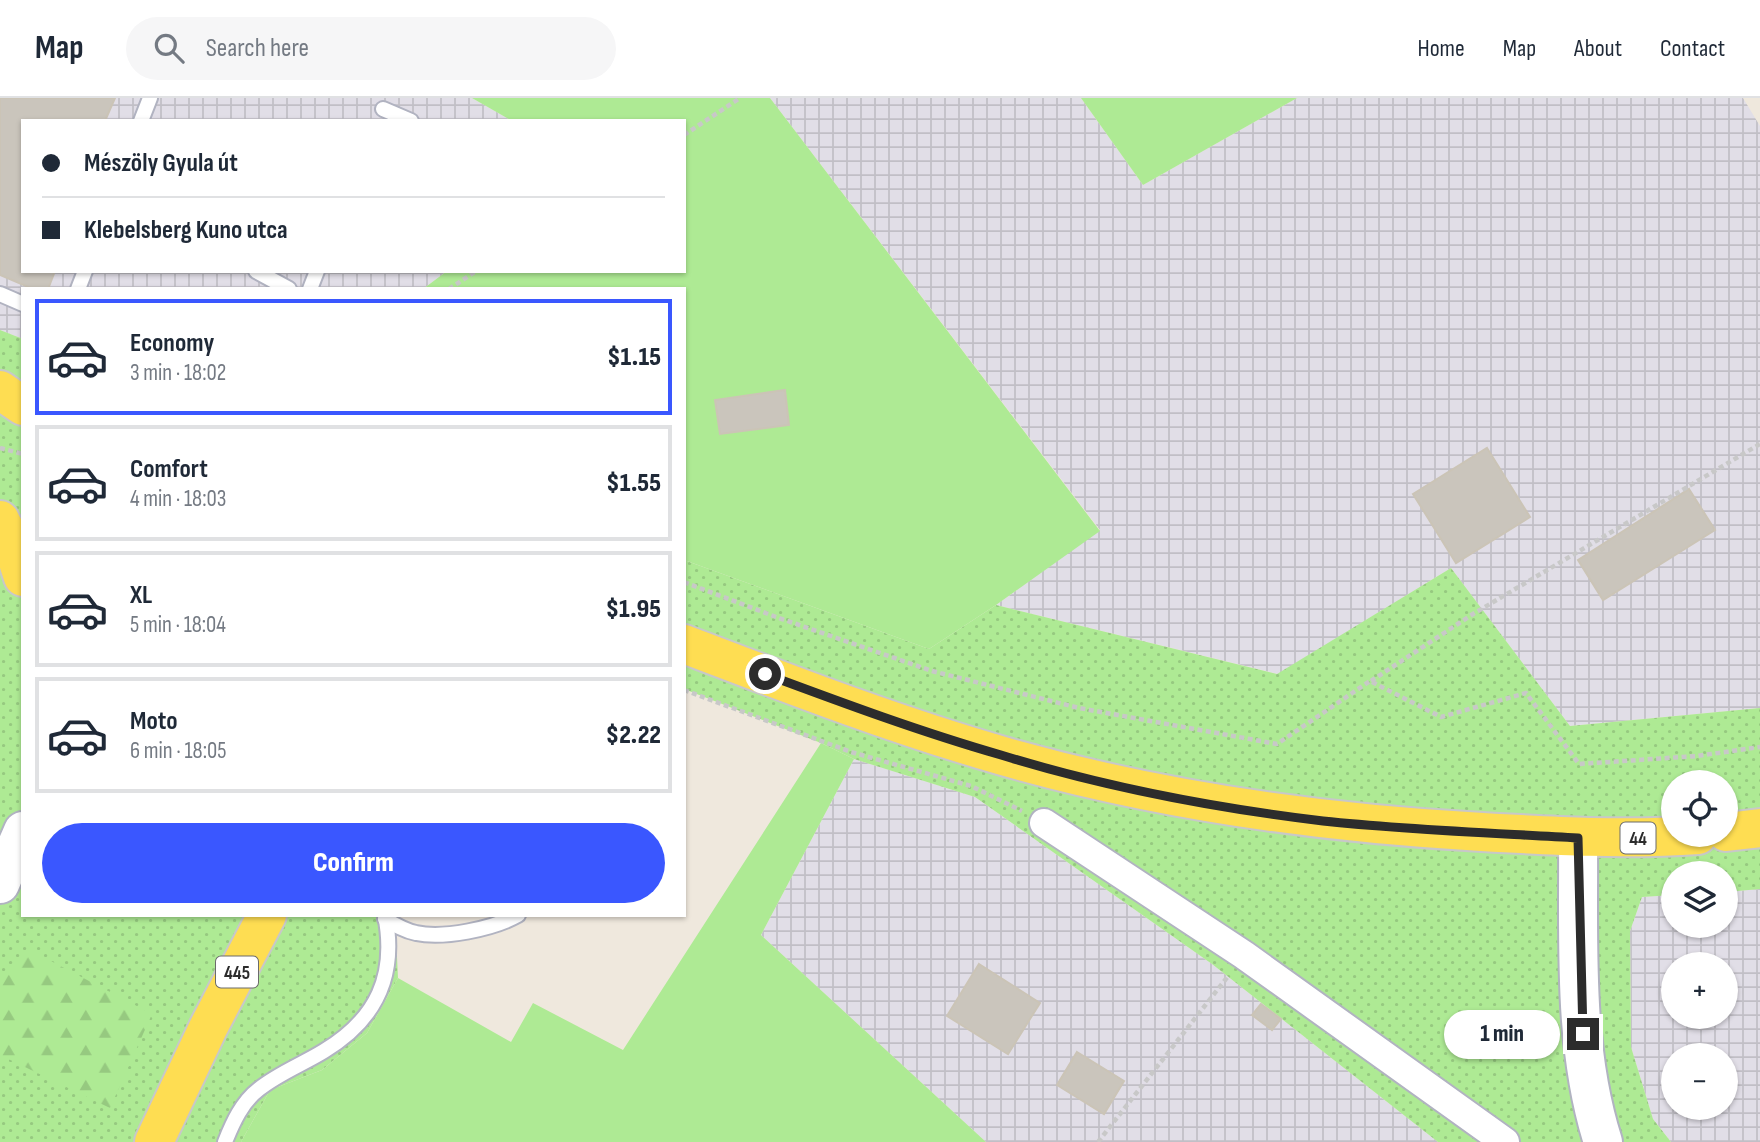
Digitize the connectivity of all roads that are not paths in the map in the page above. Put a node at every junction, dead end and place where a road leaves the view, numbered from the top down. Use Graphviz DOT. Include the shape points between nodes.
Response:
graph roads {
  1 [pos="150,98"];
  2 [pos="383,109"];
  3 [pos="142,119"];
  4 [pos="406,119"];
  5 [pos="260,273"];
  6 [pos="285,287"];
  7 [pos="0,294"];
  8 [pos="21,303"];
  9 [pos="0,381"];
  10 [pos="21,389"];
  11 [pos="0,390"];
  12 [pos="21,405"];
  13 [pos="0,520"];
  14 [pos="21,571"];
  15 [pos="686,644"];
  16 [pos="1044,823"];
  17 [pos="1760,828"];
  18 [pos="1738,831"];
  19 [pos="21,836"];
  20 [pos="1578,838"];
  21 [pos="1661,838"];
  22 [pos="0,884"];
  23 [pos="245,917"];
  24 [pos="266,917"];
  25 [pos="385,917"];
  26 [pos="514,917"];
  27 [pos="208,1028"];
  28 [pos="1599,1141"];
  29 [pos="154,1142"];
  30 [pos="225,1142"];
  31 [pos="1505,1142"];
  1 -- 3 [label="lane"];
  2 -- 4 [label="lane"];
  5 -- 6 [label="lane"];
  7 -- 8 [label="lane"];
  9 -- 10 [label="main road"];
  11 -- 12 [label="main road"];
  13 -- 14 [label="main road"];
  15 -- 20 [label="main road, 44" via="930,733 1118,785 1324,821"];
  16 -- 31 [label="street" via="1244,955"];
  17 -- 18 [label="main road"];
  19 -- 22 [label="street"];
  20 -- 21 [label="main road, 44"];
  20 -- 28 [label="street" via="1581,1015"];
  23 -- 27 [label="main road, 445"];
  24 -- 27 [label="main road, 445"];
  25 -- 26 [label="lane" via="413,933 435,936"];
  25 -- 30 [label="lane" via="390,960 364,1017 339,1042 258,1089 238,1113"];
  27 -- 29 [label="main road, 445"];
}
